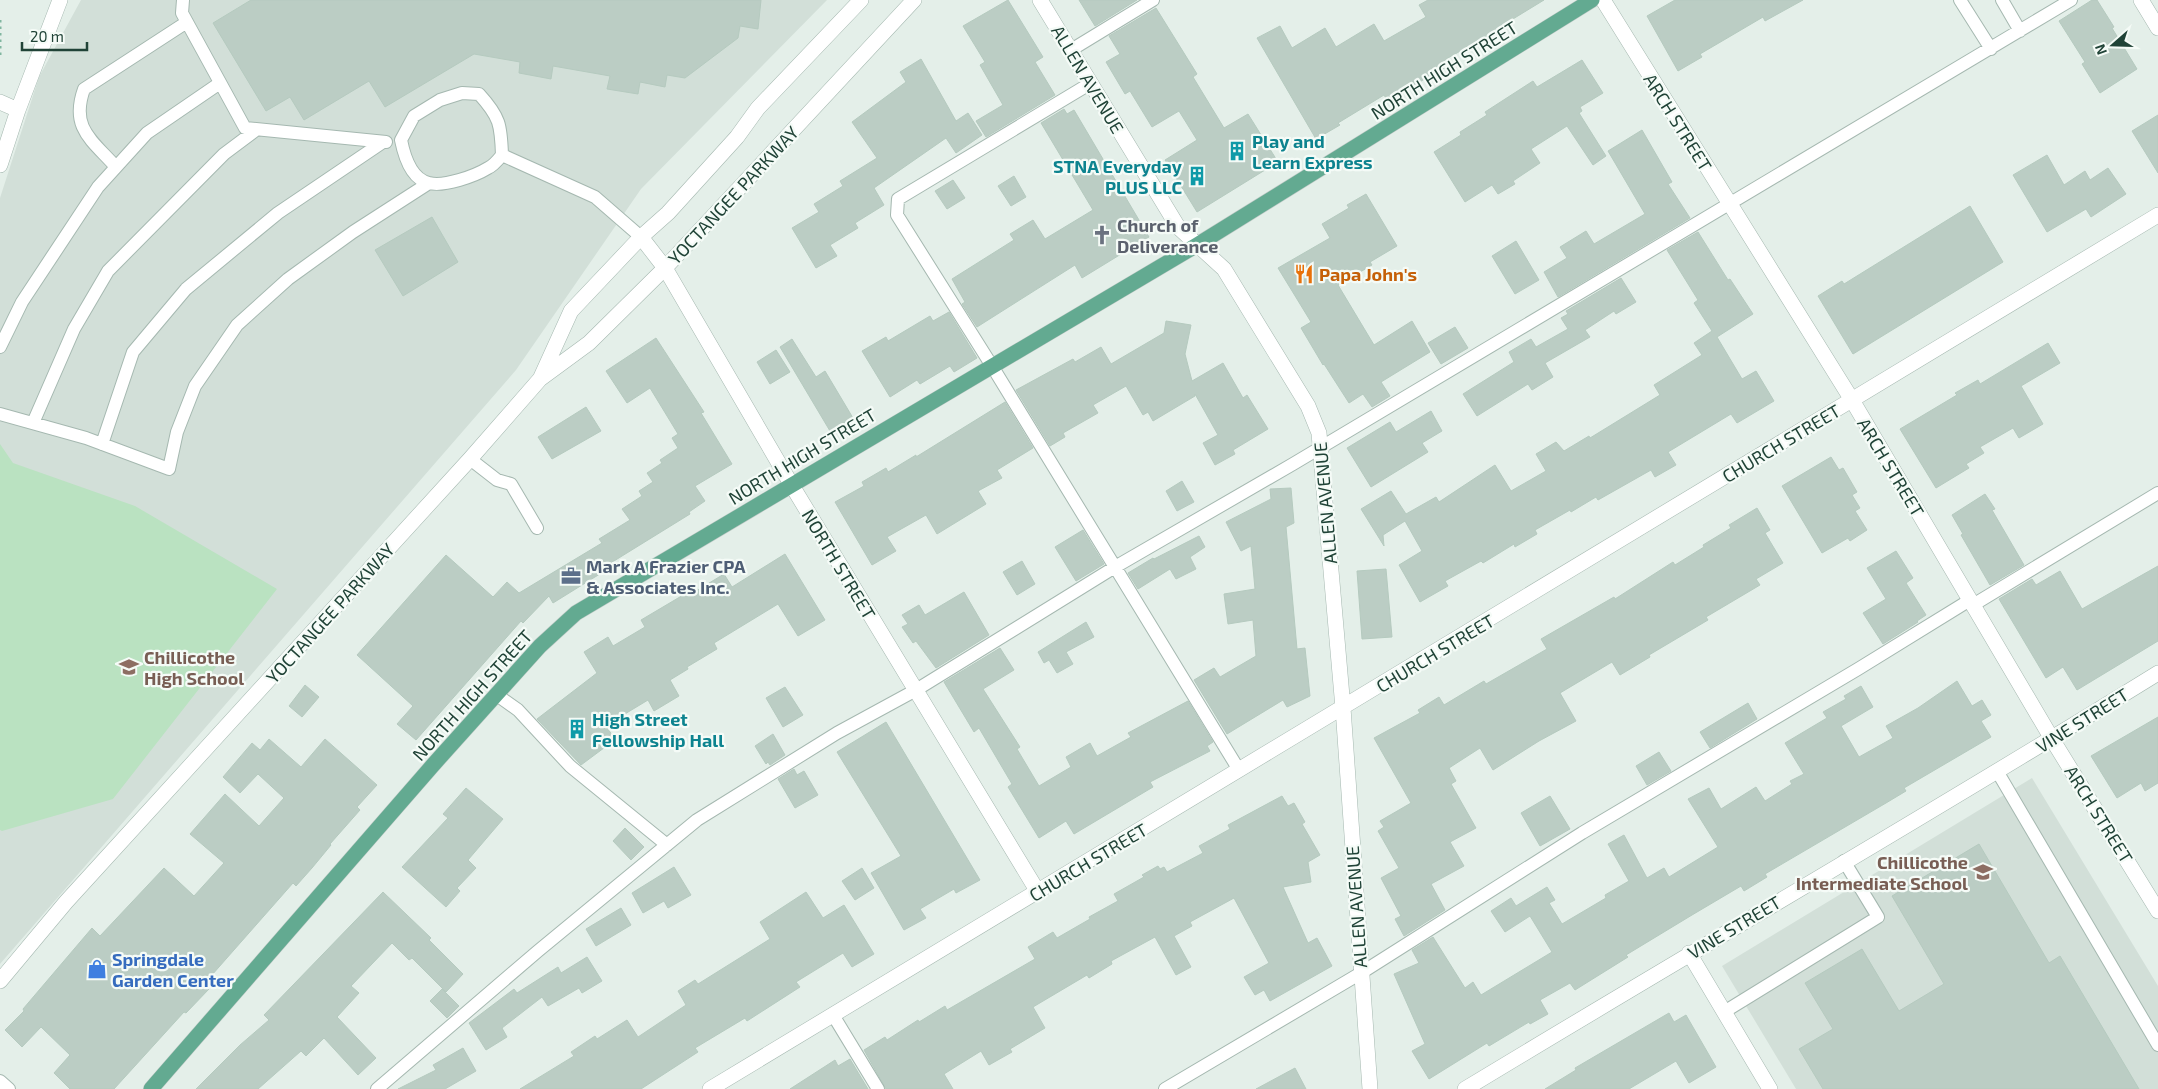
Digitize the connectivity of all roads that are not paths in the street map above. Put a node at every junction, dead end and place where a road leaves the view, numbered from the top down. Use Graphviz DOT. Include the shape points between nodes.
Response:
graph roads {
  1 [pos="60,0"];
  2 [pos="183,0"];
  3 [pos="861,0"];
  4 [pos="914,0"];
  5 [pos="1040,0"];
  6 [pos="1154,0"];
  7 [pos="1592,0"];
  8 [pos="1602,0"];
  9 [pos="1960,0"];
  10 [pos="2002,0"];
  11 [pos="2070,0"];
  12 [pos="2141,0"];
  13 [pos="187,22"];
  14 [pos="2158,28"];
  15 [pos="2020,31"];
  16 [pos="1991,49"];
  17 [pos="1071,50"];
  18 [pos="220,83"];
  19 [pos="1091,83"];
  20 [pos="0,102"];
  21 [pos="18,110"];
  22 [pos="256,130"];
  23 [pos="401,140"];
  24 [pos="383,142"];
  25 [pos="502,155"];
  26 [pos="0,165"];
  27 [pos="116,167"];
  28 [pos="428,183"];
  29 [pos="1728,204"];
  30 [pos="2158,215"];
  31 [pos="640,237"];
  32 [pos="1197,245"];
  33 [pos="665,268"];
  34 [pos="0,347"];
  35 [pos="992,366"];
  36 [pos="540,379"];
  37 [pos="1852,400"];
  38 [pos="0,414"];
  39 [pos="33,423"];
  40 [pos="102,444"];
  41 [pos="1321,447"];
  42 [pos="470,459"];
  43 [pos="791,484"];
  44 [pos="2158,493"];
  45 [pos="537,528"];
  46 [pos="1115,568"];
  47 [pos="1971,602"];
  48 [pos="2158,673"];
  49 [pos="916,690"];
  50 [pos="496,695"];
  51 [pos="1343,708"];
  52 [pos="2052,738"];
  53 [pos="1239,770"];
  54 [pos="1997,771"];
  55 [pos="667,845"];
  56 [pos="1844,861"];
  57 [pos="1038,892"];
  58 [pos="2153,892"];
  59 [pos="2158,911"];
  60 [pos="1689,953"];
  61 [pos="1361,973"];
  62 [pos="0,981"];
  63 [pos="1724,1012"];
  64 [pos="833,1015"];
  65 [pos="2158,1045"];
  66 [pos="0,1081"];
  67 [pos="9,1089"];
  68 [pos="151,1089"];
  69 [pos="377,1089"];
  70 [pos="710,1089"];
  71 [pos="878,1089"];
  72 [pos="1165,1089"];
  73 [pos="1370,1089"];
  74 [pos="1465,1089"];
  75 [pos="1770,1089"];
  1 -- 21 [label="street"];
  2 -- 13 [label="lane" via="182,13"];
  3 -- 31 [label="street, YOCTANGEE PARKWAY" via="758,108 738,137 668,213"];
  4 -- 33 [label="street, YOCTANGEE PARKWAY"];
  5 -- 17 [label="street, ALLEN AVENUE"];
  6 -- 17 [label="lane"];
  7 -- 32 [label="main road, NORTH HIGH STREET"];
  8 -- 29 [label="street, ARCH STREET"];
  9 -- 16 [label="lane"];
  10 -- 15 [label="lane"];
  11 -- 15 [label="lane"];
  12 -- 14 [label="street"];
  13 -- 18 [label="lane"];
  13 -- 27 [label="lane" via="84,89 78,105 80,123"];
  15 -- 16 [label="lane"];
  16 -- 29 [label="lane"];
  17 -- 19 [label="street, ALLEN AVENUE"];
  18 -- 22 [label="lane" via="244,128"];
  18 -- 27 [label="lane" via="147,132"];
  19 -- 32 [label="street, ALLEN AVENUE" via="1178,227"];
  19 -- 35 [label="lane" via="898,199 897,215"];
  20 -- 21 [label="street"];
  21 -- 26 [label="street"];
  22 -- 24 [label="lane"];
  22 -- 39 [label="lane" via="224,154 108,271 74,329"];
  23 -- 24 [label="lane"];
  23 -- 25 [label="lane" via="414,116 440,100 462,93 480,94 495,112 502,132"];
  23 -- 28 [label="lane" via="406,160"];
  24 -- 40 [label="lane" via="278,213 186,289 134,352"];
  25 -- 28 [label="lane" via="490,168 457,181"];
  25 -- 31 [label="lane" via="595,197"];
  27 -- 34 [label="lane" via="98,187 22,302"];
  28 -- 40 [label="lane" via="331,247 288,279 237,325 195,386 177,432 169,469"];
  29 -- 37 [label="street, ARCH STREET"];
  29 -- 41 [label="lane"];
  30 -- 37 [label="street, CHURCH STREET"];
  31 -- 33 [label="street, NORTH STREET"];
  31 -- 36 [label="street, YOCTANGEE PARKWAY" via="571,311"];
  32 -- 35 [label="main road, NORTH HIGH STREET"];
  32 -- 41 [label="street, ALLEN AVENUE" via="1224,269 1308,406"];
  33 -- 36 [label="street, YOCTANGEE PARKWAY" via="589,344"];
  33 -- 43 [label="street, NORTH STREET"];
  35 -- 43 [label="main road, NORTH HIGH STREET"];
  35 -- 46 [label="lane"];
  36 -- 42 [label="street, YOCTANGEE PARKWAY"];
  37 -- 47 [label="street, ARCH STREET"];
  37 -- 51 [label="street, CHURCH STREET"];
  38 -- 39 [label="lane"];
  39 -- 40 [label="lane"];
  41 -- 46 [label="lane"];
  41 -- 51 [label="street, ALLEN AVENUE"];
  42 -- 45 [label="lane" via="497,480 511,484"];
  42 -- 62 [label="street, YOCTANGEE PARKWAY" via="66,902"];
  43 -- 49 [label="street, NORTH STREET"];
  43 -- 50 [label="main road, NORTH HIGH STREET" via="576,614 540,646"];
  44 -- 47 [label="lane"];
  46 -- 49 [label="lane"];
  46 -- 53 [label="lane"];
  47 -- 52 [label="street, ARCH STREET"];
  47 -- 61 [label="lane" via="1582,833"];
  48 -- 52 [label="street, VINE STREET"];
  49 -- 55 [label="lane" via="837,733 697,820"];
  49 -- 57 [label="street, NORTH STREET"];
  50 -- 55 [label="lane" via="518,710 570,766"];
  50 -- 68 [label="main road, NORTH HIGH STREET"];
  51 -- 53 [label="street, CHURCH STREET"];
  51 -- 61 [label="street, ALLEN AVENUE"];
  52 -- 54 [label="street, VINE STREET"];
  52 -- 58 [label="street, ARCH STREET"];
  53 -- 57 [label="street, CHURCH STREET"];
  54 -- 56 [label="street, VINE STREET"];
  54 -- 65 [label="lane"];
  55 -- 69 [label="lane"];
  56 -- 60 [label="street, VINE STREET"];
  56 -- 63 [label="lane" via="1878,917"];
  57 -- 64 [label="street, CHURCH STREET"];
  58 -- 59 [label="street, ARCH STREET"];
  60 -- 63 [label="street"];
  60 -- 74 [label="street, VINE STREET"];
  61 -- 72 [label="lane"];
  61 -- 73 [label="street, ALLEN AVENUE"];
  63 -- 75 [label="street"];
  64 -- 70 [label="street, CHURCH STREET"];
  64 -- 71 [label="lane"];
  66 -- 67 [label="lane"];
}
